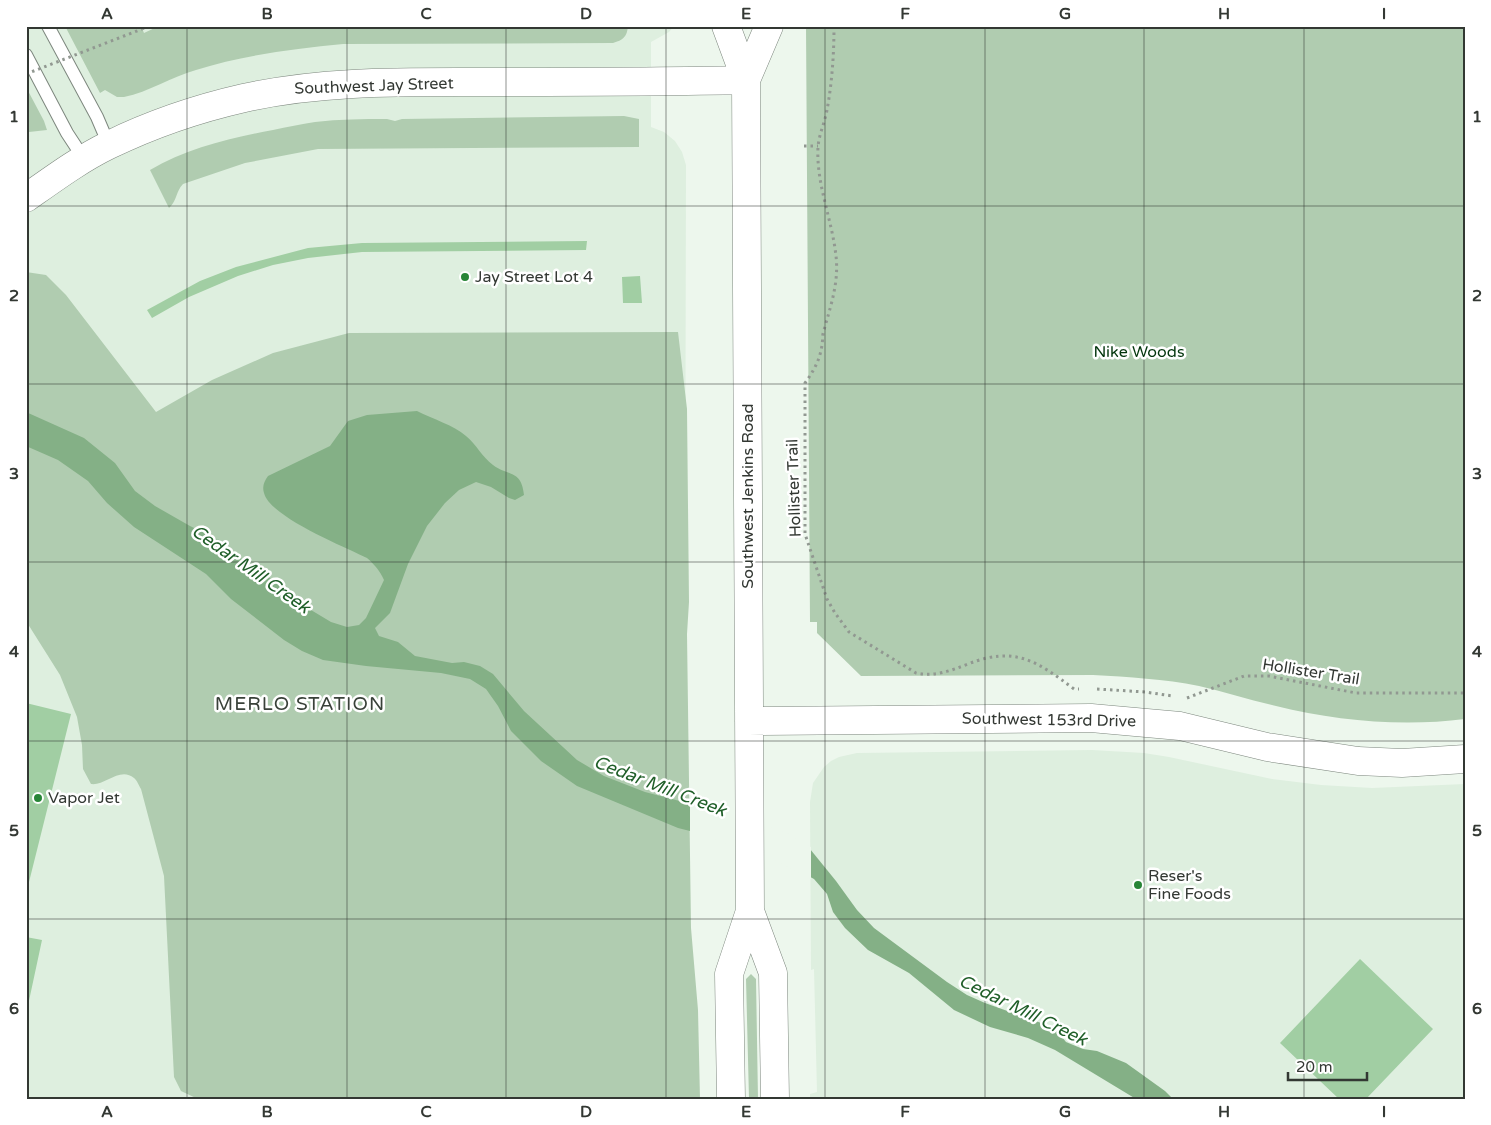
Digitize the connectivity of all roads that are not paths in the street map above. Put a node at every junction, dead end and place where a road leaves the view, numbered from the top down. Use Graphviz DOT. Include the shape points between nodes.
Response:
graph roads {
  1 [pos="48,26"];
  2 [pos="726,26"];
  3 [pos="769,26"];
  4 [pos="26,56"];
  5 [pos="746,80"];
  6 [pos="110,145"];
  7 [pos="84,159"];
  8 [pos="26,198"];
  9 [pos="749,721"];
  10 [pos="1465,758"];
  11 [pos="750,911"];
  12 [pos="731,1099"];
  13 [pos="775,1099"];
  1 -- 6 [label="lane"];
  2 -- 5 [label="street, Southwest Jenkins Road"];
  3 -- 5 [label="street, Southwest Jenkins Road"];
  4 -- 7 [label="lane"];
  5 -- 6 [label="street, Southwest Jay Street" via="322,85 282,90 212,106"];
  5 -- 9 [label="street, Southwest Jenkins Road"];
  6 -- 7 [label="street, Southwest Jay Street"];
  7 -- 8 [label="street, Southwest Jay Street"];
  9 -- 10 [label="street, Southwest 153rd Drive" via="1092,718 1180,726 1267,747 1358,760 1402,763"];
  9 -- 11 [label="street, Southwest Jenkins Road"];
  11 -- 12 [label="street, Southwest Jenkins Road" via="729,974"];
  11 -- 13 [label="street, Southwest Jenkins Road" via="773,973"];
}
